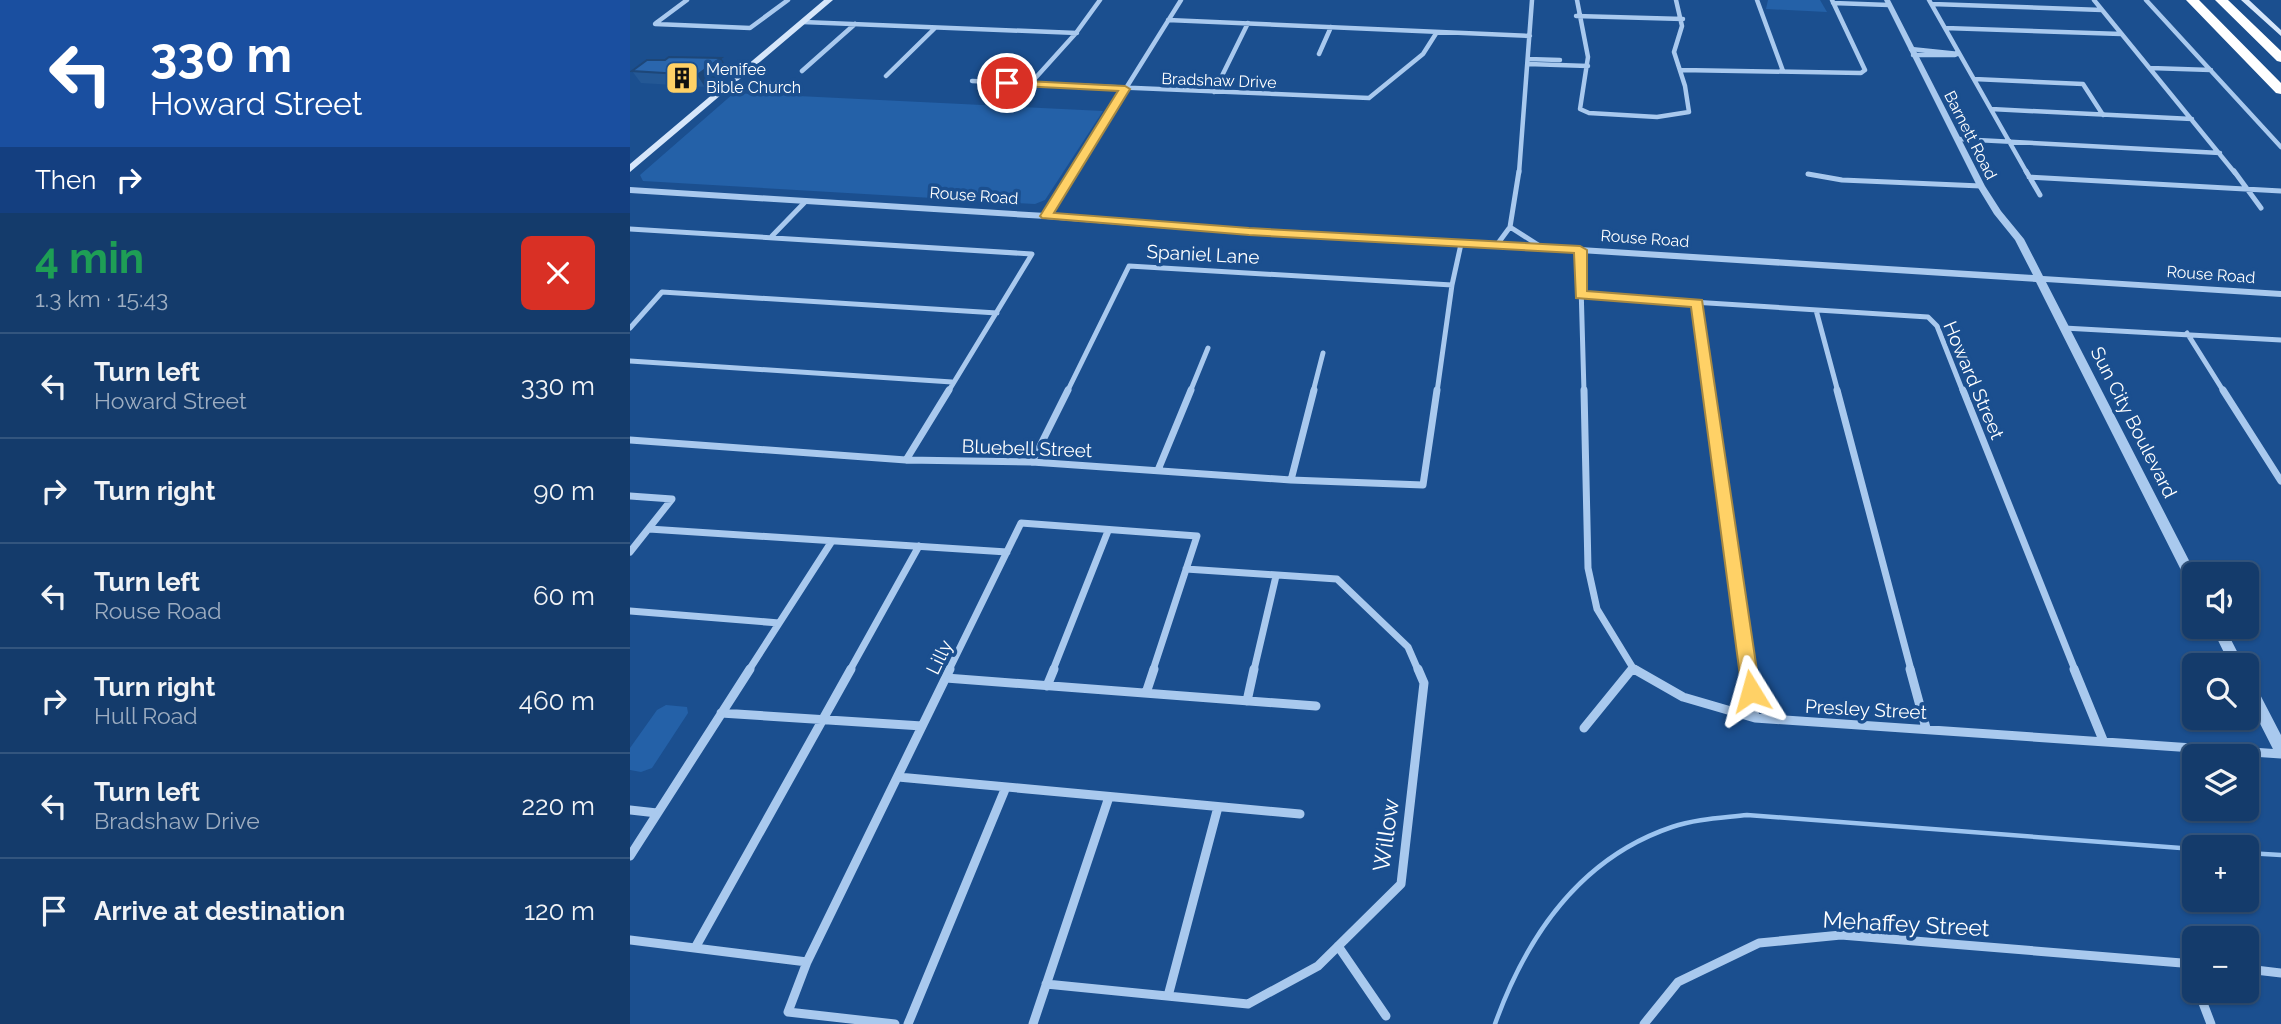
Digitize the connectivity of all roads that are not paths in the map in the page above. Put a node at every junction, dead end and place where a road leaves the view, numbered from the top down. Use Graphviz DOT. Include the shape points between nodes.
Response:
graph roads {
  1 [pos="687,0"];
  2 [pos="788,0"];
  3 [pos="830,0"];
  4 [pos="1100,0"];
  5 [pos="1181,0"];
  6 [pos="1532,0"];
  7 [pos="1577,0"];
  8 [pos="1676,0"];
  9 [pos="1757,0"];
  10 [pos="2094,0"];
  11 [pos="2146,0"];
  12 [pos="2192,0"];
  13 [pos="2221,0"];
  14 [pos="2245,0"];
  15 [pos="1833,1"];
  16 [pos="1888,2"];
  17 [pos="1930,2"];
  18 [pos="2102,10"];
  19 [pos="1576,16"];
  20 [pos="1682,19"];
  21 [pos="1168,20"];
  22 [pos="803,22"];
  23 [pos="1248,23"];
  24 [pos="855,24"];
  25 [pos="1331,27"];
  26 [pos="935,28"];
  27 [pos="1945,28"];
  28 [pos="1437,32"];
  29 [pos="1077,33"];
  30 [pos="2121,34"];
  31 [pos="2281,34"];
  32 [pos="1530,36"];
  33 [pos="1912,52"];
  34 [pos="1319,54"];
  35 [pos="1959,54"];
  36 [pos="2281,58"];
  37 [pos="1528,61"];
  38 [pos="1588,63"];
  39 [pos="2150,68"];
  40 [pos="1681,70"];
  41 [pos="2211,70"];
  42 [pos="802,71"];
  43 [pos="1783,71"];
  44 [pos="886,76"];
  45 [pos="1974,79"];
  46 [pos="972,81"];
  47 [pos="1030,84"];
  48 [pos="1125,89"];
  49 [pos="2281,90"];
  50 [pos="1214,92"];
  51 [pos="1991,109"];
  52 [pos="2103,115"];
  53 [pos="2192,119"];
  54 [pos="1958,139"];
  55 [pos="2009,141"];
  56 [pos="2281,147"];
  57 [pos="2220,152"];
  58 [pos="630,169"];
  59 [pos="1808,174"];
  60 [pos="2029,177"];
  61 [pos="1981,186"];
  62 [pos="2246,189"];
  63 [pos="630,190"];
  64 [pos="2281,191"];
  65 [pos="2040,195"];
  66 [pos="806,201"];
  67 [pos="2261,208"];
  68 [pos="1046,216"];
  69 [pos="1510,227"];
  70 [pos="630,229"];
  71 [pos="772,236"];
  72 [pos="1461,244"];
  73 [pos="1496,246"];
  74 [pos="1543,248"];
  75 [pos="1580,250"];
  76 [pos="2039,279"];
  77 [pos="1452,285"];
  78 [pos="2281,294"];
  79 [pos="1581,295"];
  80 [pos="1698,303"];
  81 [pos="1816,310"];
  82 [pos="997,313"];
  83 [pos="630,328"];
  84 [pos="2063,328"];
  85 [pos="2188,334"];
  86 [pos="2281,340"];
  87 [pos="1208,348"];
  88 [pos="1323,352"];
  89 [pos="630,361"];
  90 [pos="953,382"];
  91 [pos="630,440"];
  92 [pos="906,460"];
  93 [pos="1032,462"];
  94 [pos="1158,470"];
  95 [pos="1291,480"];
  96 [pos="2281,481"];
  97 [pos="630,496"];
  98 [pos="649,529"];
  99 [pos="1108,531"];
  100 [pos="832,541"];
  101 [pos="919,547"];
  102 [pos="630,552"];
  103 [pos="1007,552"];
  104 [pos="2184,562"];
  105 [pos="1186,569"];
  106 [pos="1276,576"];
  107 [pos="630,611"];
  108 [pos="779,623"];
  109 [pos="1633,668"];
  110 [pos="946,678"];
  111 [pos="1047,686"];
  112 [pos="1146,693"];
  113 [pos="1247,701"];
  114 [pos="1316,706"];
  115 [pos="2259,708"];
  116 [pos="722,713"];
  117 [pos="1755,718"];
  118 [pos="824,720"];
  119 [pos="922,726"];
  120 [pos="1584,728"];
  121 [pos="1926,729"];
  122 [pos="2103,740"];
  123 [pos="2281,752"];
  124 [pos="898,777"];
  125 [pos="1006,787"];
  126 [pos="1108,797"];
  127 [pos="1218,807"];
  128 [pos="630,810"];
  129 [pos="657,813"];
  130 [pos="1300,814"];
  131 [pos="630,856"];
  132 [pos="630,940"];
  133 [pos="1338,946"];
  134 [pos="695,948"];
  135 [pos="807,962"];
  136 [pos="2182,962"];
  137 [pos="2259,970"];
  138 [pos="2281,973"];
  139 [pos="1046,984"];
  140 [pos="1168,996"];
  141 [pos="2203,1003"];
  142 [pos="1386,1016"];
  143 [pos="895,1024"];
  144 [pos="908,1024"];
  145 [pos="1033,1024"];
  146 [pos="1644,1024"];
  147 [pos="2211,1024"];
  1 -- 2 [label="street" via="655,24 750,28"];
  3 -- 22 [label="main road"];
  4 -- 29 [label="street"];
  5 -- 21 [label="street"];
  6 -- 32 [label="street"];
  7 -- 19 [label="street"];
  8 -- 20 [label="street"];
  9 -- 43 [label="street"];
  10 -- 18 [label="street"];
  11 -- 41 [label="street"];
  12 -- 49 [label="highway"];
  13 -- 36 [label="highway"];
  14 -- 31 [label="main road"];
  15 -- 16 [label="street"];
  15 -- 43 [label="street" via="1865,70"];
  16 -- 33 [label="street, Barnett Road"];
  17 -- 18 [label="street"];
  17 -- 27 [label="street"];
  18 -- 30 [label="street"];
  19 -- 20 [label="street"];
  19 -- 38 [label="street" via="1588,45"];
  20 -- 40 [label="street" via="1683,34 1674,52"];
  21 -- 23 [label="street"];
  21 -- 48 [label="street"];
  22 -- 24 [label="street"];
  22 -- 58 [label="main road"];
  23 -- 25 [label="street"];
  23 -- 50 [label="street"];
  24 -- 26 [label="street"];
  24 -- 42 [label="street"];
  25 -- 28 [label="street"];
  25 -- 34 [label="street"];
  26 -- 29 [label="street"];
  26 -- 44 [label="street"];
  27 -- 30 [label="street"];
  27 -- 35 [label="street"];
  28 -- 32 [label="street"];
  28 -- 50 [label="street, Bradshaw Drive" via="1423,54 1369,99"];
  29 -- 47 [label="street"];
  30 -- 39 [label="street"];
  32 -- 37 [label="street"];
  33 -- 35 [label="street"];
  33 -- 54 [label="street, Barnett Road"];
  35 -- 45 [label="street"];
  37 -- 38 [label="street"];
  37 -- 69 [label="street"];
  38 -- 40 [label="street" via="1579,106 1584,112 1688,114"];
  39 -- 41 [label="street"];
  39 -- 53 [label="street"];
  40 -- 43 [label="street"];
  41 -- 56 [label="street"];
  45 -- 51 [label="street"];
  45 -- 52 [label="street" via="2083,85"];
  46 -- 47 [label="street, Bradshaw Drive"];
  47 -- 48 [label="street, Bradshaw Drive"];
  48 -- 50 [label="street, Bradshaw Drive"];
  48 -- 68 [label="street"];
  51 -- 52 [label="street"];
  51 -- 55 [label="street"];
  52 -- 53 [label="street"];
  53 -- 57 [label="street"];
  54 -- 55 [label="street"];
  54 -- 61 [label="street, Barnett Road"];
  55 -- 57 [label="street"];
  55 -- 60 [label="street"];
  57 -- 62 [label="street"];
  59 -- 61 [label="street" via="1842,180"];
  60 -- 62 [label="street"];
  60 -- 65 [label="street"];
  61 -- 76 [label="street, Barnett Road" via="2019,239"];
  62 -- 64 [label="street"];
  62 -- 67 [label="street"];
  63 -- 66 [label="street, Rouse Road"];
  66 -- 68 [label="street, Rouse Road"];
  66 -- 71 [label="street"];
  68 -- 72 [label="street, Rouse Road"];
  69 -- 73 [label="street"];
  69 -- 74 [label="street"];
  70 -- 71 [label="street"];
  71 -- 82 [label="street" via="1032,254"];
  72 -- 73 [label="street, Rouse Road"];
  72 -- 77 [label="street"];
  73 -- 74 [label="street, Rouse Road"];
  74 -- 75 [label="street, Rouse Road"];
  75 -- 76 [label="street, Rouse Road"];
  75 -- 79 [label="street, Presley Street"];
  76 -- 78 [label="street, Rouse Road"];
  76 -- 84 [label="street, Sun City Boulevard"];
  77 -- 93 [label="street, Spaniel Lane" via="1129,266"];
  77 -- 95 [label="street, Bluebell Street" via="1423,485"];
  79 -- 80 [label="street, Howard Street"];
  79 -- 109 [label="street, Presley Street" via="1588,568 1597,609"];
  80 -- 81 [label="street, Howard Street"];
  80 -- 117 [label="street"];
  81 -- 121 [label="street"];
  81 -- 122 [label="street, Howard Street" via="1928,317 1937,326"];
  82 -- 83 [label="street" via="662,292"];
  82 -- 90 [label="street"];
  84 -- 85 [label="street"];
  84 -- 104 [label="street, Sun City Boulevard"];
  85 -- 86 [label="street"];
  85 -- 96 [label="street"];
  87 -- 94 [label="street"];
  88 -- 95 [label="street"];
  89 -- 90 [label="street"];
  90 -- 92 [label="street"];
  91 -- 92 [label="street, Bluebell Street"];
  92 -- 93 [label="street, Bluebell Street"];
  93 -- 94 [label="street, Bluebell Street"];
  94 -- 95 [label="street, Bluebell Street"];
  97 -- 98 [label="street" via="672,499"];
  98 -- 100 [label="street"];
  98 -- 102 [label="street"];
  99 -- 103 [label="street, Lilly" via="1021,523"];
  99 -- 105 [label="street, Lilly" via="1197,536"];
  99 -- 111 [label="street"];
  100 -- 101 [label="street"];
  100 -- 108 [label="street"];
  101 -- 103 [label="street"];
  101 -- 118 [label="street"];
  103 -- 110 [label="street, Lilly"];
  105 -- 106 [label="street, Willow"];
  105 -- 112 [label="street"];
  106 -- 113 [label="street"];
  106 -- 133 [label="street, Willow" via="1337,579 1408,647 1424,683 1401,884"];
  107 -- 108 [label="street"];
  108 -- 116 [label="street"];
  109 -- 117 [label="street, Presley Street" via="1683,697"];
  109 -- 120 [label="street"];
  110 -- 111 [label="street"];
  110 -- 119 [label="street, Lilly"];
  111 -- 112 [label="street"];
  112 -- 113 [label="street"];
  113 -- 114 [label="street"];
  115 -- 123 [label="street"];
  116 -- 118 [label="street"];
  116 -- 129 [label="street"];
  117 -- 121 [label="street, Presley Street"];
  118 -- 119 [label="street"];
  118 -- 134 [label="street"];
  119 -- 124 [label="street, Lilly"];
  121 -- 122 [label="street, Presley Street"];
  122 -- 123 [label="street, Presley Street"];
  124 -- 125 [label="street"];
  124 -- 135 [label="street, Lilly"];
  125 -- 126 [label="street"];
  125 -- 144 [label="street"];
  126 -- 127 [label="street"];
  126 -- 139 [label="street"];
  127 -- 130 [label="street"];
  127 -- 140 [label="street"];
  128 -- 129 [label="street"];
  129 -- 131 [label="street"];
  132 -- 134 [label="street"];
  133 -- 140 [label="street, Willow" via="1318,966 1248,1004"];
  133 -- 142 [label="street"];
  134 -- 135 [label="street"];
  135 -- 143 [label="street, Lilly" via="788,1012"];
  136 -- 146 [label="street, Mehaffey Street" via="1841,935 1759,943 1678,982"];
  137 -- 138 [label="street"];
  139 -- 140 [label="street, Willow"];
  139 -- 145 [label="street"];
  141 -- 147 [label="street"];
}
